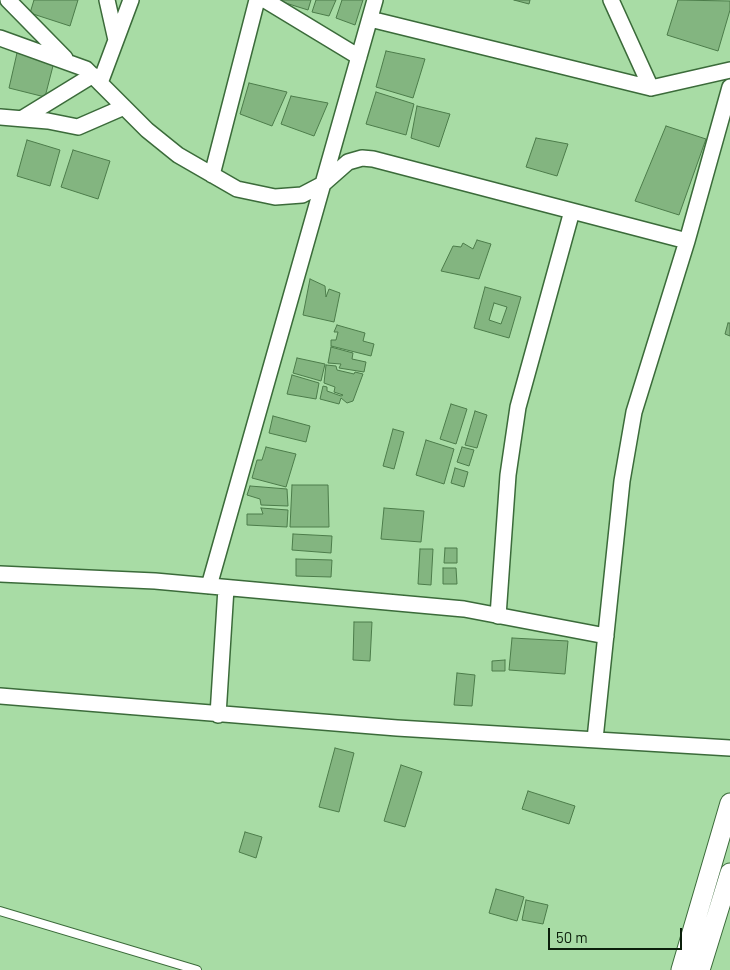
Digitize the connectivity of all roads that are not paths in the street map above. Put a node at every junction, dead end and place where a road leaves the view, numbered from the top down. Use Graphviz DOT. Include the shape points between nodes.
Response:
graph roads {
  1 [pos="8,0"];
  2 [pos="107,0"];
  3 [pos="132,0"];
  4 [pos="258,0"];
  5 [pos="265,0"];
  6 [pos="375,0"];
  7 [pos="611,0"];
  8 [pos="370,18"];
  9 [pos="0,38"];
  10 [pos="116,40"];
  11 [pos="358,57"];
  12 [pos="68,61"];
  13 [pos="730,70"];
  14 [pos="97,79"];
  15 [pos="730,87"];
  16 [pos="651,88"];
  17 [pos="124,107"];
  18 [pos="0,117"];
  19 [pos="23,118"];
  20 [pos="212,175"];
  21 [pos="323,184"];
  22 [pos="572,211"];
  23 [pos="687,241"];
  24 [pos="0,574"];
  25 [pos="209,586"];
  26 [pos="226,588"];
  27 [pos="498,616"];
  28 [pos="606,636"];
  29 [pos="0,696"];
  30 [pos="218,715"];
  31 [pos="595,739"];
  32 [pos="730,748"];
  33 [pos="730,803"];
  34 [pos="730,873"];
  35 [pos="0,911"];
  36 [pos="197,970"];
  37 [pos="681,970"];
  38 [pos="700,970"];
  1 -- 12 [label="street"];
  2 -- 10 [label="street"];
  3 -- 10 [label="street"];
  4 -- 20 [label="street"];
  5 -- 11 [label="street"];
  6 -- 8 [label="street"];
  7 -- 16 [label="street"];
  8 -- 11 [label="street"];
  8 -- 16 [label="street"];
  9 -- 12 [label="street"];
  10 -- 14 [label="street"];
  11 -- 21 [label="street"];
  12 -- 14 [label="street" via="86,69"];
  13 -- 16 [label="street"];
  14 -- 17 [label="street"];
  14 -- 19 [label="street"];
  15 -- 23 [label="street"];
  17 -- 19 [label="street" via="78,127"];
  17 -- 20 [label="street" via="178,155"];
  18 -- 19 [label="street"];
  20 -- 21 [label="street" via="237,189 275,197 302,195"];
  21 -- 22 [label="street" via="348,162 374,159"];
  21 -- 25 [label="street"];
  22 -- 23 [label="street"];
  22 -- 27 [label="street" via="518,406 508,475"];
  23 -- 28 [label="street" via="634,412 622,481"];
  24 -- 25 [label="street"];
  25 -- 26 [label="street"];
  26 -- 27 [label="street" via="464,609"];
  26 -- 30 [label="street"];
  27 -- 28 [label="street"];
  28 -- 31 [label="street"];
  29 -- 30 [label="street"];
  30 -- 31 [label="street"];
  31 -- 32 [label="street"];
  33 -- 37 [label="street"];
  34 -- 38 [label="street"];
  35 -- 36 [label="lane"];
}
